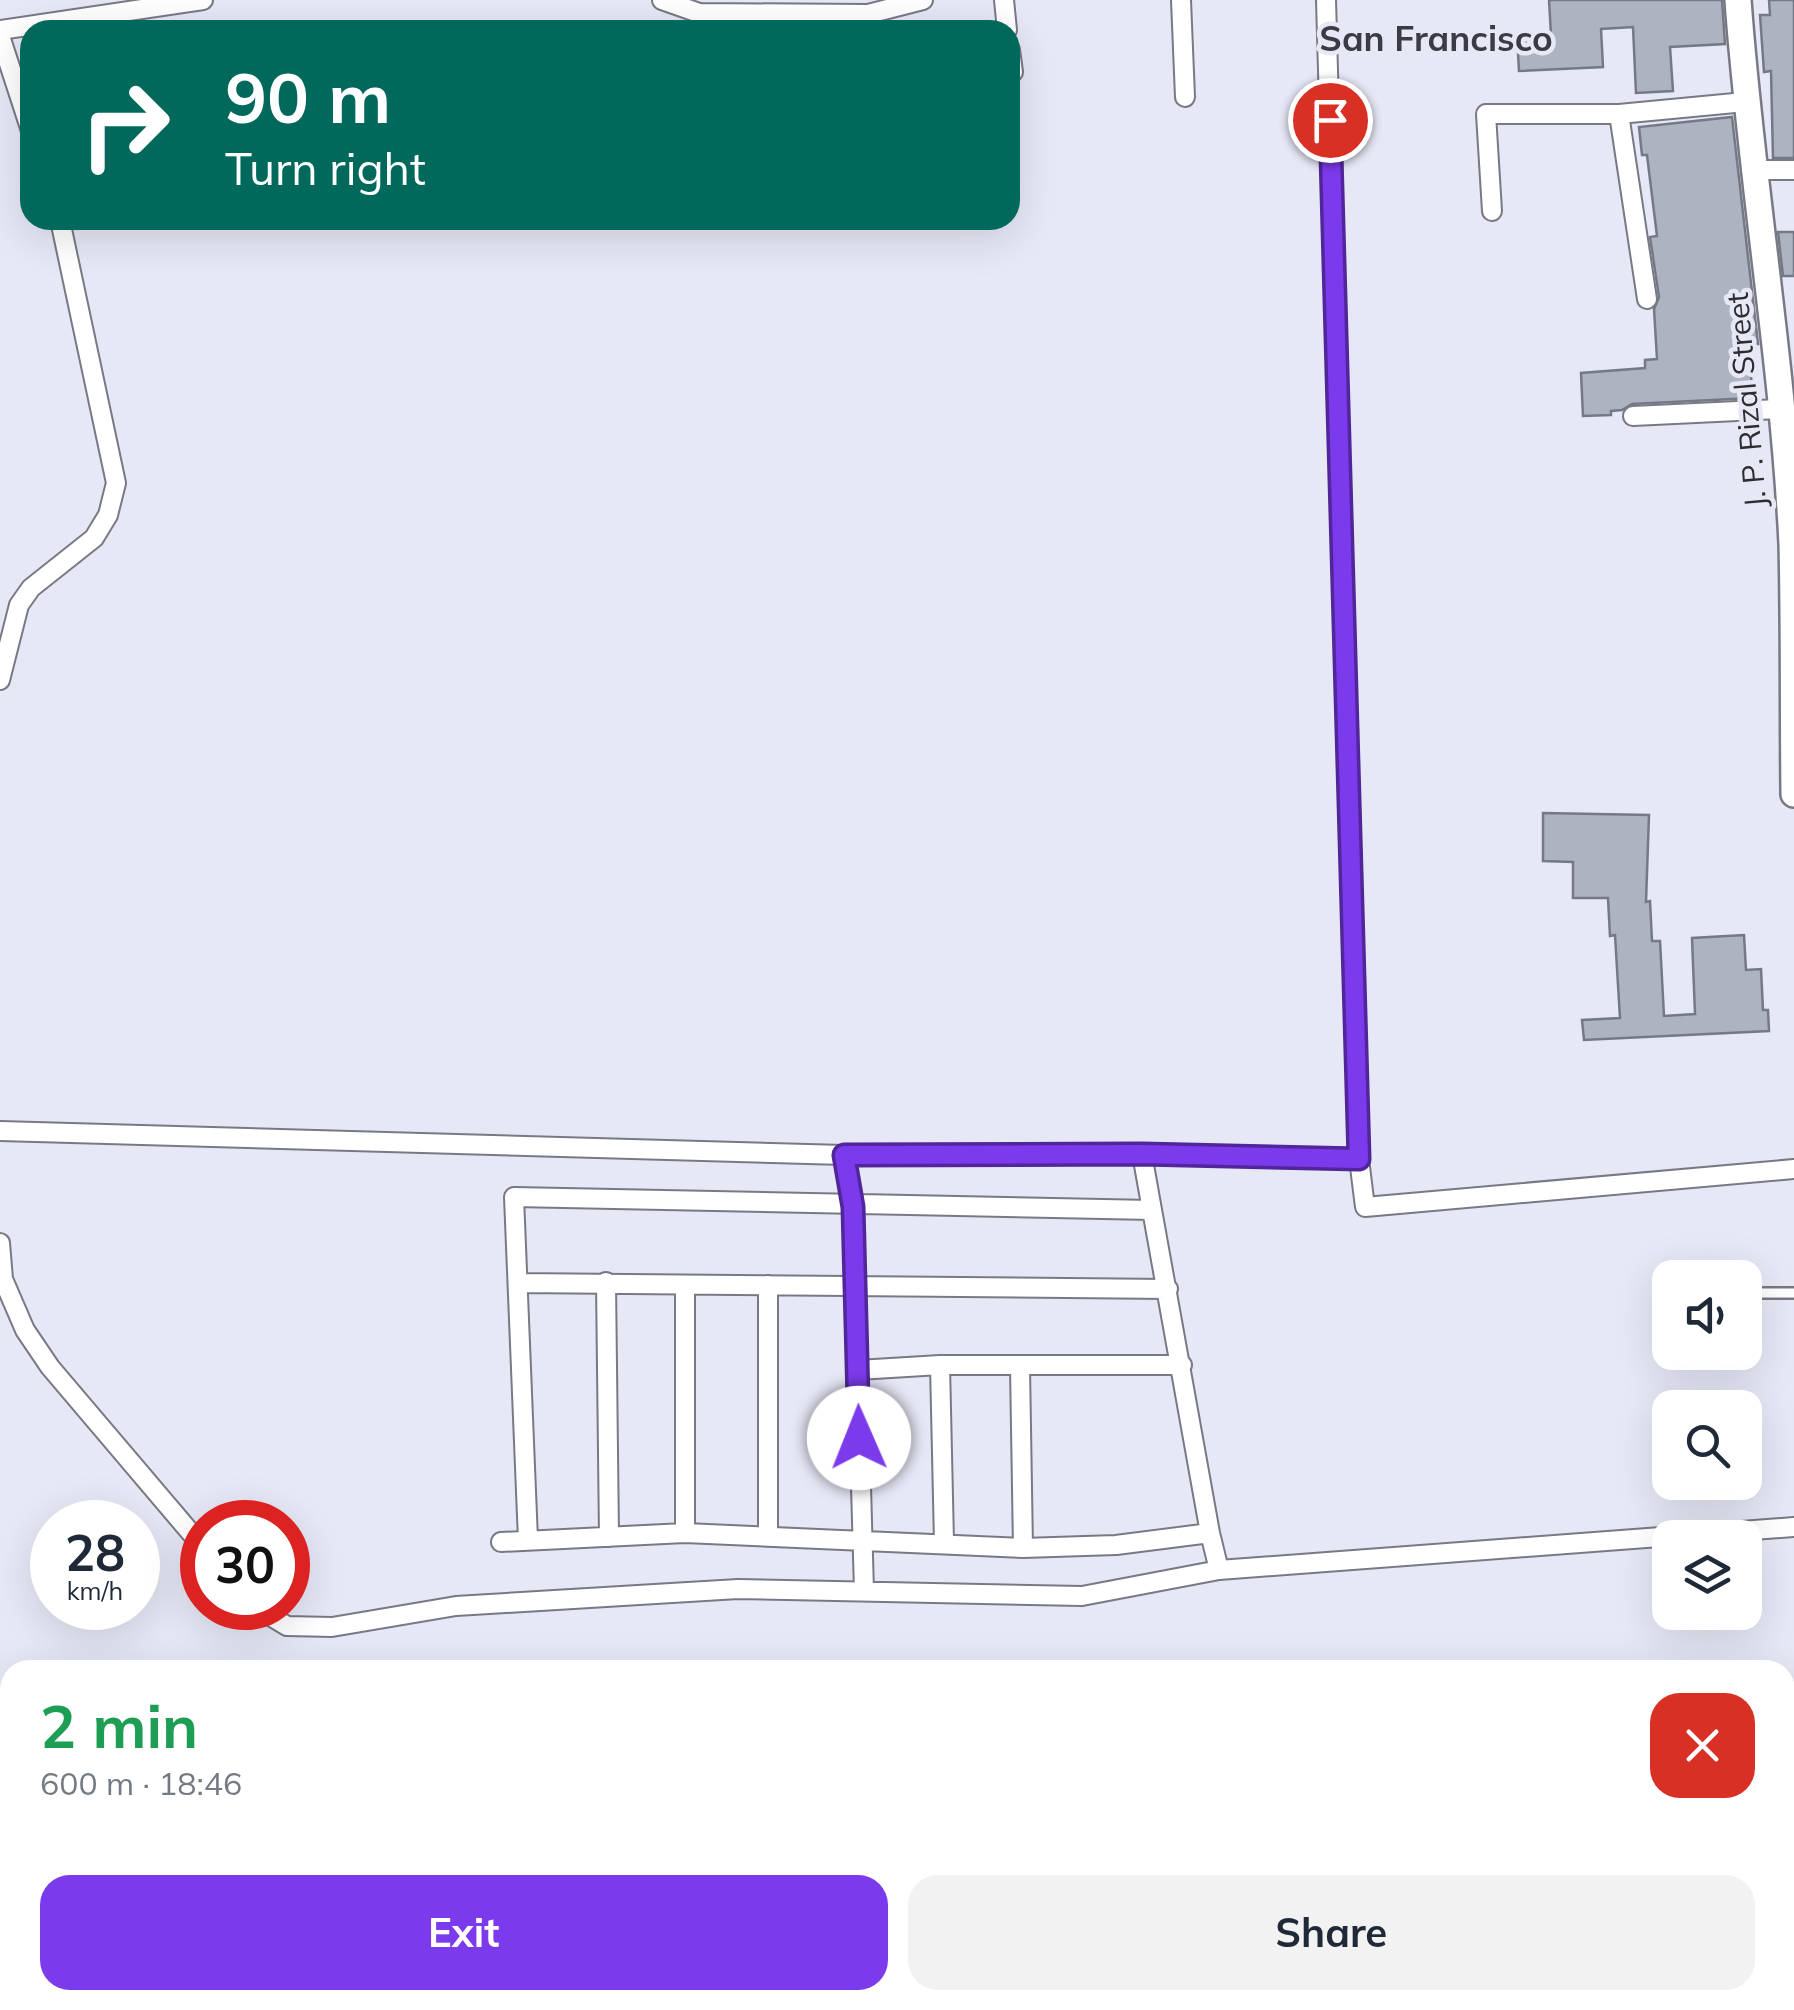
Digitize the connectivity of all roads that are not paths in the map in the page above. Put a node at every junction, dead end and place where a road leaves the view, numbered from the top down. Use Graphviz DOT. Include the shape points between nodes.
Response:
graph roads {
  1 [pos="203,0"];
  2 [pos="662,0"];
  3 [pos="923,0"];
  4 [pos="1181,0"];
  5 [pos="1326,0"];
  6 [pos="1738,0"];
  7 [pos="80,20"];
  8 [pos="0,33"];
  9 [pos="20,96"];
  10 [pos="1184,97"];
  11 [pos="1745,102"];
  12 [pos="1618,114"];
  13 [pos="1756,170"];
  14 [pos="1794,170"];
  15 [pos="1492,211"];
  16 [pos="62,230"];
  17 [pos="1647,299"];
  18 [pos="1780,409"];
  19 [pos="1633,416"];
  20 [pos="1791,504"];
  21 [pos="0,680"];
  22 [pos="1794,794"];
  23 [pos="0,1131"];
  24 [pos="1142,1154"];
  25 [pos="844,1155"];
  26 [pos="1359,1159"];
  27 [pos="1794,1169"];
  28 [pos="853,1207"];
  29 [pos="1152,1210"];
  30 [pos="0,1243"];
  31 [pos="518,1282"];
  32 [pos="606,1282"];
  33 [pos="685,1285"];
  34 [pos="768,1286"];
  35 [pos="854,1287"];
  36 [pos="1168,1289"];
  37 [pos="1794,1293"];
  38 [pos="1762,1294"];
  39 [pos="940,1365"];
  40 [pos="1182,1365"];
  41 [pos="1020,1367"];
  42 [pos="858,1370"];
  43 [pos="180,1520"];
  44 [pos="1794,1527"];
  45 [pos="1210,1532"];
  46 [pos="685,1533"];
  47 [pos="768,1536"];
  48 [pos="609,1537"];
  49 [pos="528,1540"];
  50 [pos="861,1541"];
  51 [pos="501,1542"];
  52 [pos="944,1542"];
  53 [pos="1023,1548"];
  54 [pos="1219,1570"];
  55 [pos="864,1591"];
  56 [pos="310,1627"];
  1 -- 7 [label="street"];
  2 -- 3 [label="street" via="699,13 868,14"];
  4 -- 10 [label="street"];
  5 -- 26 [label="street"];
  6 -- 11 [label="main road, J. P. Rizal Street"];
  8 -- 9 [label="street"];
  11 -- 12 [label="street"];
  11 -- 13 [label="main road, J. P. Rizal Street"];
  12 -- 15 [label="street" via="1486,114"];
  12 -- 17 [label="street"];
  13 -- 14 [label="street"];
  13 -- 18 [label="main road, J. P. Rizal Street"];
  16 -- 21 [label="street" via="116,483 94,538 19,605"];
  18 -- 19 [label="street"];
  18 -- 20 [label="main road, J. P. Rizal Street"];
  20 -- 22 [label="main road, J. P. Rizal Street"];
  23 -- 25 [label="street"];
  24 -- 25 [label="street"];
  24 -- 26 [label="street"];
  24 -- 29 [label="street"];
  25 -- 28 [label="street"];
  26 -- 27 [label="street" via="1365,1208"];
  28 -- 29 [label="street"];
  28 -- 31 [label="street" via="514,1198"];
  28 -- 35 [label="street"];
  29 -- 36 [label="street"];
  30 -- 43 [label="street" via="3,1279 24,1330"];
  31 -- 32 [label="street"];
  31 -- 49 [label="street"];
  32 -- 33 [label="street"];
  32 -- 48 [label="street"];
  33 -- 34 [label="street"];
  33 -- 46 [label="street"];
  34 -- 35 [label="street"];
  34 -- 47 [label="street"];
  35 -- 36 [label="street"];
  35 -- 42 [label="street"];
  36 -- 40 [label="street"];
  37 -- 38 [label="lane"];
  39 -- 41 [label="street"];
  39 -- 42 [label="street"];
  39 -- 52 [label="street"];
  40 -- 41 [label="street"];
  40 -- 45 [label="street"];
  41 -- 53 [label="street"];
  42 -- 50 [label="street"];
  44 -- 54 [label="street"];
  45 -- 53 [label="street"];
  45 -- 54 [label="street"];
  46 -- 47 [label="street"];
  46 -- 48 [label="street"];
  47 -- 50 [label="street"];
  48 -- 49 [label="street"];
  49 -- 51 [label="street"];
  50 -- 52 [label="street"];
  50 -- 55 [label="street"];
  52 -- 53 [label="street"];
  54 -- 55 [label="street" via="1082,1596"];
  55 -- 56 [label="street" via="738,1589 456,1606"];
}
